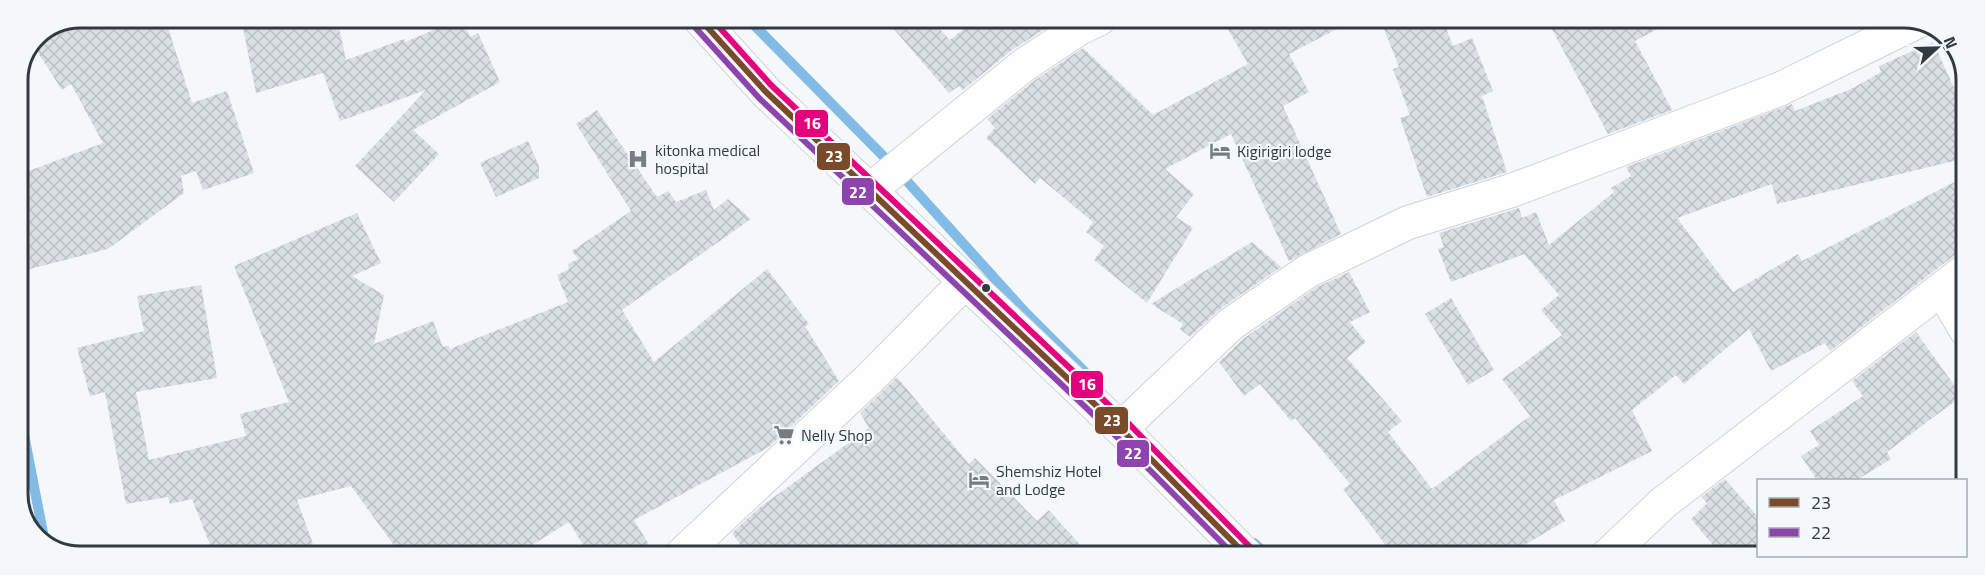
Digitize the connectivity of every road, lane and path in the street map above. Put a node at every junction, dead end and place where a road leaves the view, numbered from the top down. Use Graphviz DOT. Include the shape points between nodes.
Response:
graph roads {
  1 [pos="708,28"];
  2 [pos="1080,28"];
  3 [pos="1905,28"];
  4 [pos="870,190"];
  5 [pos="1954,280"];
  6 [pos="966,281"];
  7 [pos="1124,432"];
  8 [pos="691,546"];
  9 [pos="1229,546"];
  10 [pos="1618,546"];
  1 -- 4 [label="street" via="765,91"];
  2 -- 4 [label="street" via="1024,65"];
  3 -- 7 [label="street" via="1780,89 1513,189 1407,222 1308,271 1231,324 1131,420"];
  4 -- 6 [label="street"];
  5 -- 10 [label="street" via="1663,503"];
  6 -- 7 [label="street"];
  6 -- 8 [label="street"];
  7 -- 9 [label="street"];
}
